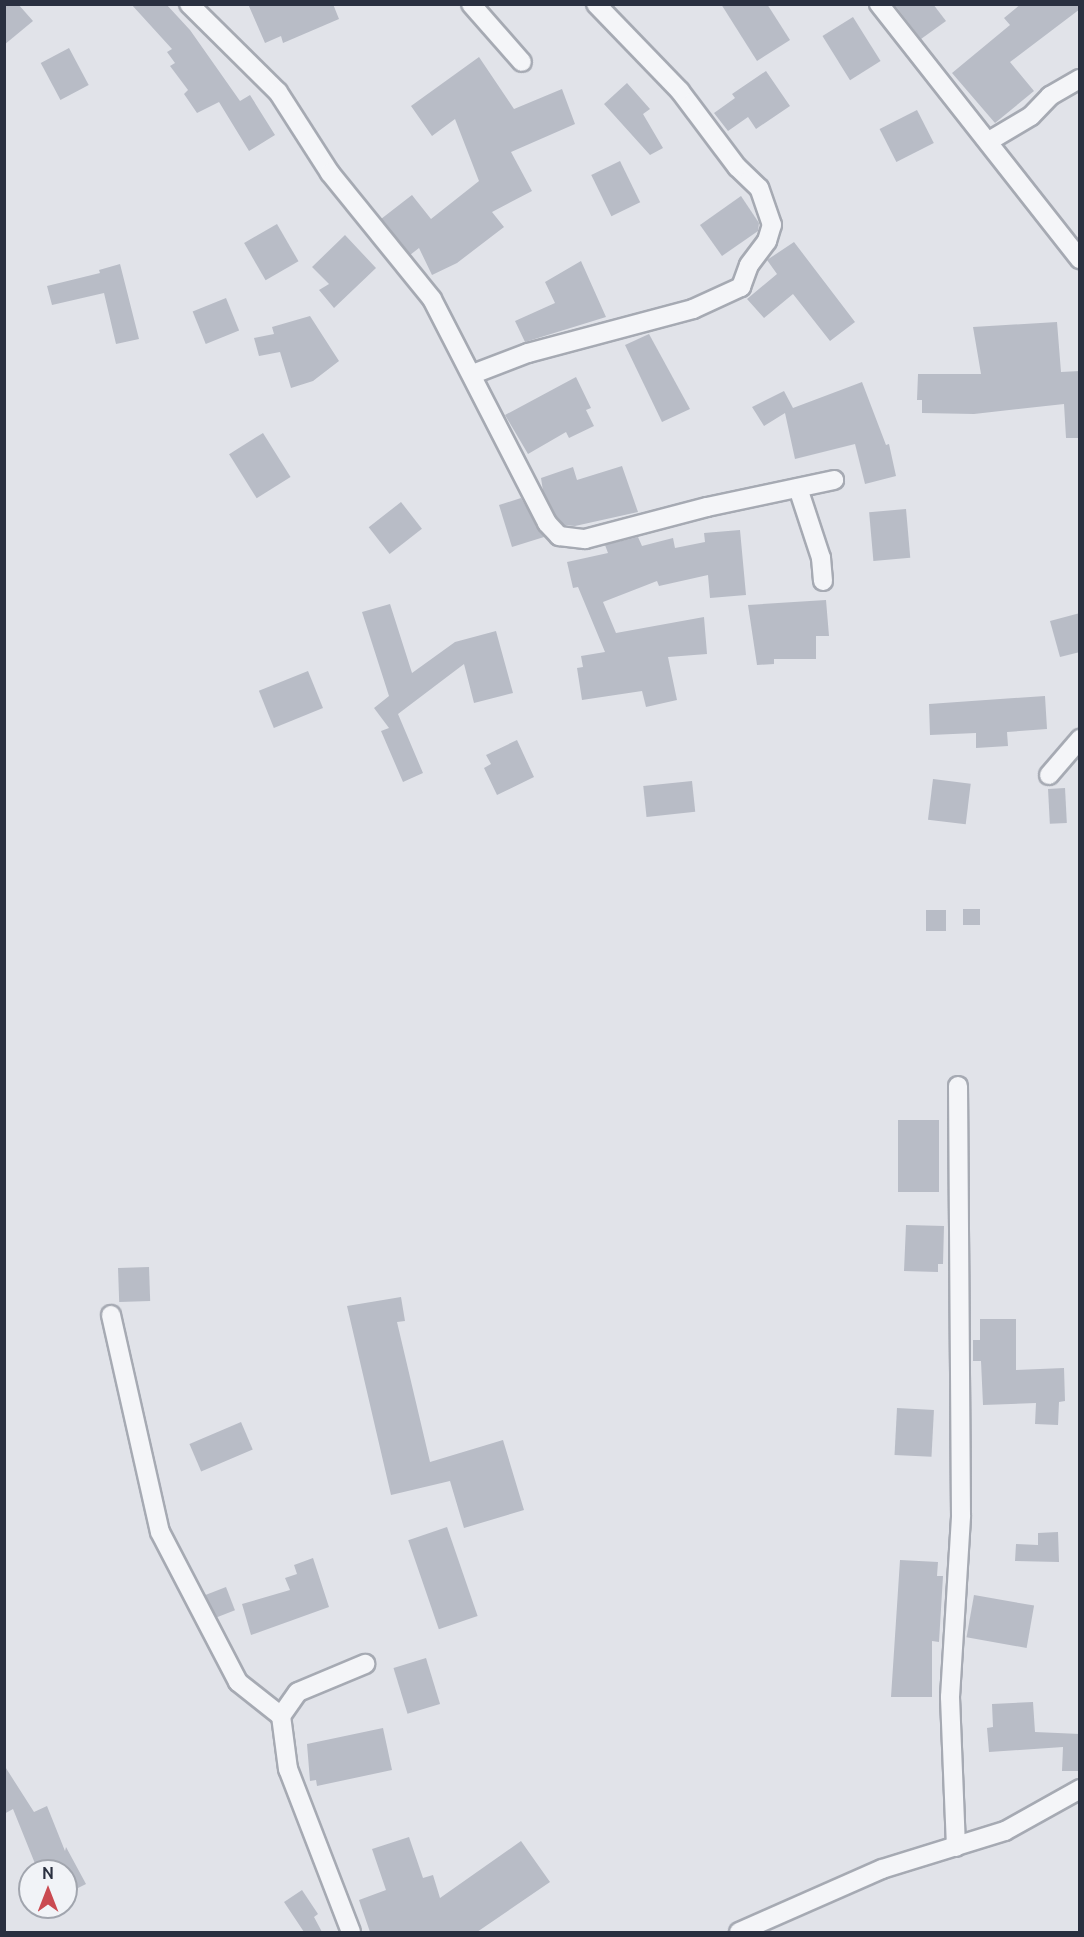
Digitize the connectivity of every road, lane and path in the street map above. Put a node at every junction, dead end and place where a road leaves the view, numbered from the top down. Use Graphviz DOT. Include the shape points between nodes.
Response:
graph roads {
  1 [pos="189,4"];
  2 [pos="471,4"];
  3 [pos="596,4"];
  4 [pos="879,4"];
  5 [pos="522,62"];
  6 [pos="1080,80"];
  7 [pos="989,141"];
  8 [pos="1080,259"];
  9 [pos="473,374"];
  10 [pos="834,480"];
  11 [pos="798,488"];
  12 [pos="823,581"];
  13 [pos="1080,739"];
  14 [pos="1049,775"];
  15 [pos="958,1086"];
  16 [pos="111,1315"];
  17 [pos="365,1664"];
  18 [pos="281,1716"];
  19 [pos="1080,1789"];
  20 [pos="956,1847"];
  21 [pos="351,1932"];
  22 [pos="739,1932"];
  1 -- 9 [label="street" via="278,92 330,173 432,298"];
  2 -- 5 [label="street"];
  3 -- 9 [label="street" via="680,91 737,167 759,188 772,225 767,241 749,265 741,287 693,309 528,354"];
  4 -- 7 [label="street"];
  6 -- 7 [label="street" via="1050,96 1031,116"];
  7 -- 8 [label="street"];
  9 -- 11 [label="street" via="547,523 559,536 585,539"];
  10 -- 11 [label="street"];
  11 -- 12 [label="street" via="820,558"];
  13 -- 14 [label="street"];
  15 -- 20 [label="street" via="961,1515 950,1697"];
  16 -- 18 [label="street" via="160,1532 238,1682"];
  17 -- 18 [label="street" via="298,1692"];
  18 -- 21 [label="street" via="288,1769"];
  19 -- 20 [label="street" via="1005,1831"];
  20 -- 22 [label="street" via="882,1869"];
}
